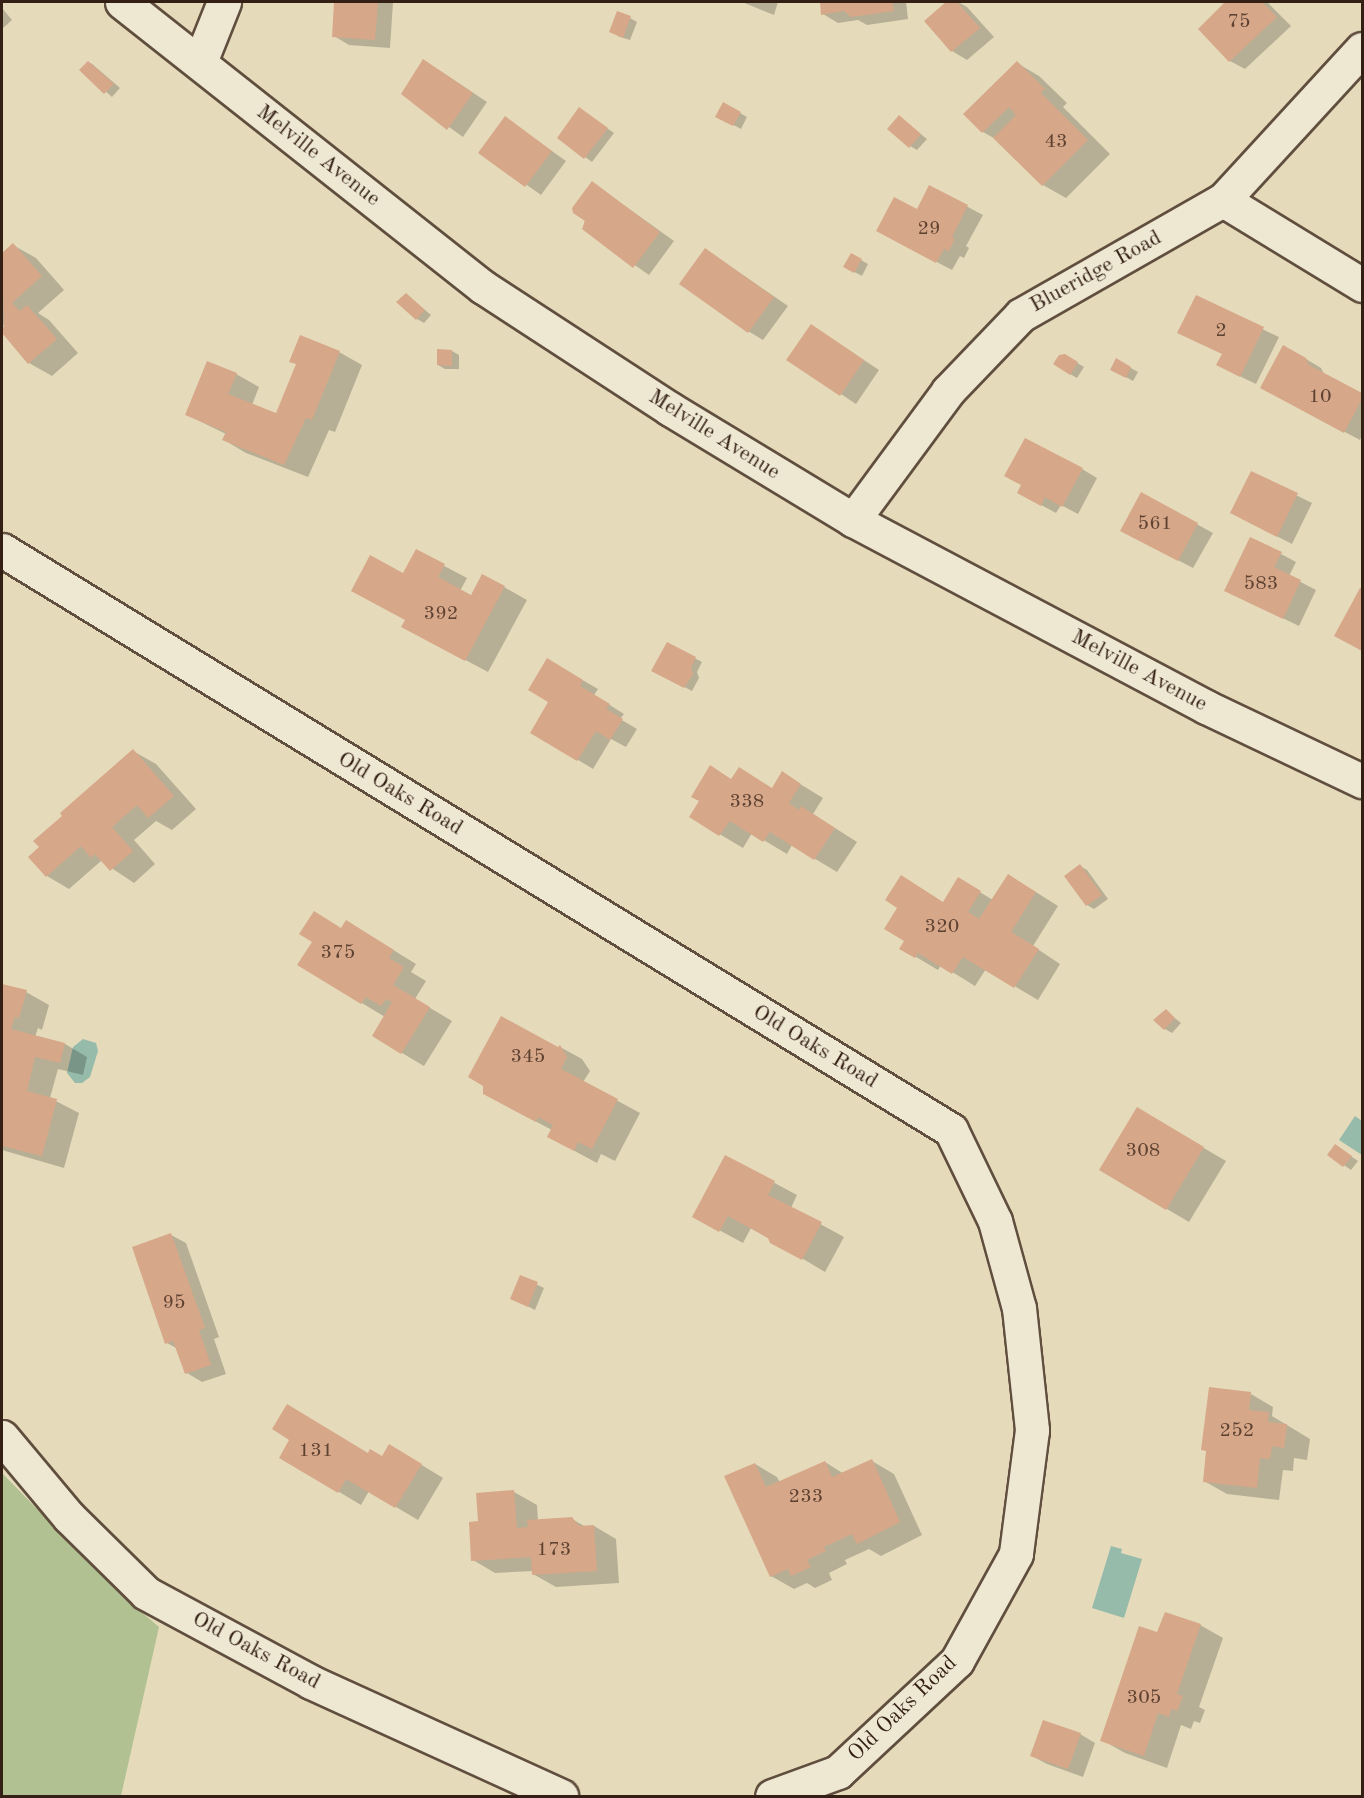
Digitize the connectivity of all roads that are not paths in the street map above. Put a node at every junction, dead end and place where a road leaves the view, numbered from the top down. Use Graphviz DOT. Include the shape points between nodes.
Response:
graph roads {
  1 [pos="122,2"];
  2 [pos="224,2"];
  3 [pos="1362,49"];
  4 [pos="200,62"];
  5 [pos="1223,200"];
  6 [pos="1362,285"];
  7 [pos="853,520"];
  8 [pos="2,550"];
  9 [pos="1362,781"];
  10 [pos="2,1437"];
  11 [pos="561,1797"];
  12 [pos="772,1797"];
  1 -- 4 [label="street, Melville Avenue"];
  2 -- 4 [label="street"];
  3 -- 5 [label="street, Blueridge Road"];
  4 -- 7 [label="street, Melville Avenue" via="483,286 670,409"];
  5 -- 6 [label="street"];
  5 -- 7 [label="street, Blueridge Road" via="1021,315 948,391"];
  7 -- 9 [label="street, Melville Avenue" via="1206,707"];
  8 -- 12 [label="street, Old Oaks Road" via="951,1130 995,1221 1019,1308 1032,1430 1016,1554 957,1661 838,1772"];
  10 -- 11 [label="street, Old Oaks Road" via="69,1517 147,1593 311,1682"];
}
